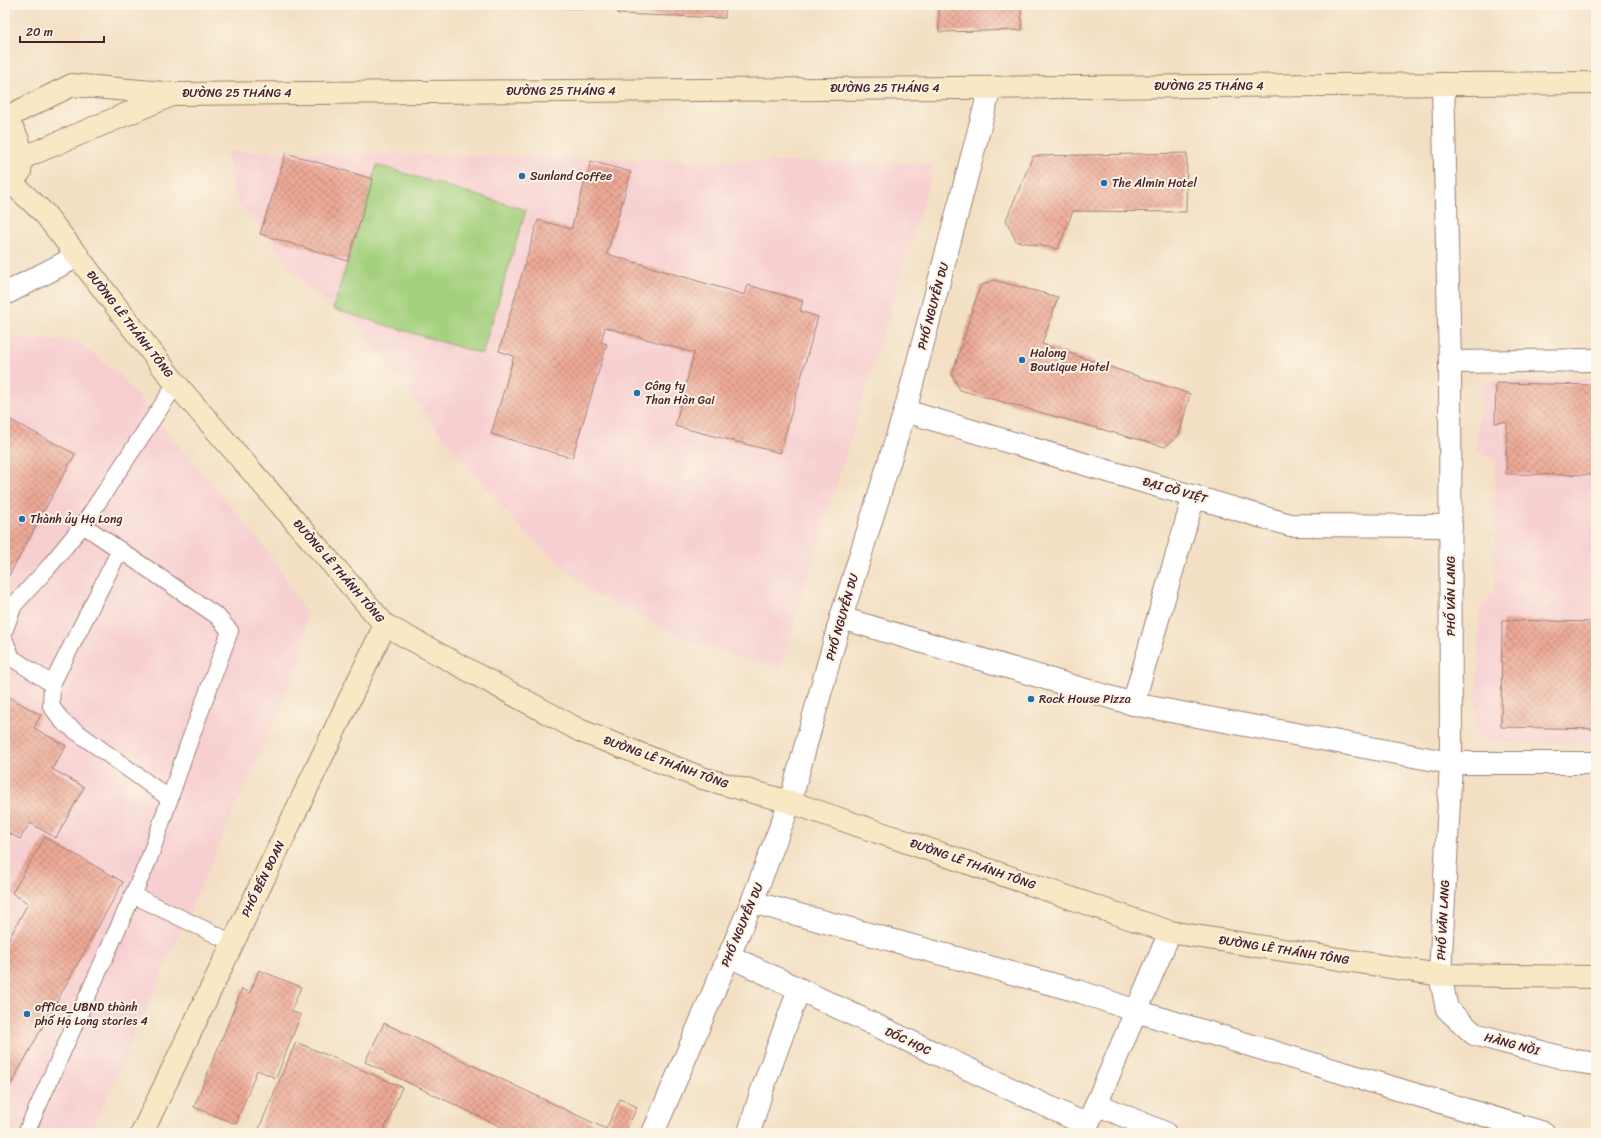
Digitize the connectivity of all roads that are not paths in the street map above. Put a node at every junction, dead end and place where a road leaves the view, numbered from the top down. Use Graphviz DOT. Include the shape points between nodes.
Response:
graph roads {
  1 [pos="1443,84"];
  2 [pos="1596,84"];
  3 [pos="990,88"];
  4 [pos="174,94"];
  5 [pos="5,119"];
  6 [pos="22,158"];
  7 [pos="9,190"];
  8 [pos="78,256"];
  9 [pos="5,294"];
  10 [pos="1596,360"];
  11 [pos="1450,362"];
  12 [pos="176,384"];
  13 [pos="905,411"];
  14 [pos="1194,496"];
  15 [pos="83,525"];
  16 [pos="1451,526"];
  17 [pos="120,550"];
  18 [pos="841,618"];
  19 [pos="385,625"];
  20 [pos="5,629"];
  21 [pos="5,641"];
  22 [pos="52,684"];
  23 [pos="1133,704"];
  24 [pos="1451,763"];
  25 [pos="1596,763"];
  26 [pos="170,799"];
  27 [pos="790,802"];
  28 [pos="133,895"];
  29 [pos="752,902"];
  30 [pos="1170,932"];
  31 [pos="233,943"];
  32 [pos="729,956"];
  33 [pos="1440,975"];
  34 [pos="1596,977"];
  35 [pos="798,989"];
  36 [pos="1136,1011"];
  37 [pos="1596,1064"];
  38 [pos="1096,1104"];
  39 [pos="1086,1129"];
  40 [pos="26,1133"];
  41 [pos="142,1133"];
  42 [pos="653,1133"];
  43 [pos="749,1133"];
  44 [pos="1165,1133"];
  45 [pos="1544,1133"];
  1 -- 2 [label="street, ĐƯỜNG 25 THÁNG 4"];
  1 -- 3 [label="street, ĐƯỜNG 25 THÁNG 4"];
  1 -- 11 [label="street, PHỐ VĂN LANG"];
  3 -- 4 [label="street, ĐƯỜNG 25 THÁNG 4"];
  3 -- 13 [label="street, PHỐ NGUYỄN DU"];
  4 -- 5 [label="street, ĐƯỜNG 25 THÁNG 4" via="72,85"];
  4 -- 6 [label="street, ĐƯỜNG 25 THÁNG 4"];
  5 -- 6 [label="street" via="14,129 20,143"];
  6 -- 7 [label="street" via="20,172"];
  7 -- 8 [label="street, ĐƯỜNG LÊ THÁNH TÔNG" via="45,214"];
  8 -- 9 [label="street"];
  8 -- 12 [label="street, ĐƯỜNG LÊ THÁNH TÔNG"];
  10 -- 11 [label="street"];
  11 -- 16 [label="street, PHỐ VĂN LANG"];
  12 -- 15 [label="lane"];
  12 -- 19 [label="street, ĐƯỜNG LÊ THÁNH TÔNG"];
  13 -- 14 [label="street, ĐẠI CỒ VIỆT"];
  13 -- 18 [label="street, PHỐ NGUYỄN DU"];
  14 -- 16 [label="street, ĐẠI CỒ VIỆT" via="1290,525"];
  14 -- 23 [label="street"];
  15 -- 17 [label="lane"];
  15 -- 20 [label="lane" via="14,605"];
  16 -- 24 [label="street, PHỐ VĂN LANG"];
  17 -- 22 [label="lane"];
  17 -- 26 [label="lane" via="217,616 230,631"];
  18 -- 23 [label="street"];
  18 -- 27 [label="street, PHỐ NGUYỄN DU"];
  19 -- 27 [label="street, ĐƯỜNG LÊ THÁNH TÔNG" via="581,731 702,778"];
  19 -- 31 [label="street, PHỐ BẾN ĐOAN"];
  21 -- 22 [label="lane" via="12,658"];
  22 -- 26 [label="lane" via="51,706 63,722"];
  23 -- 24 [label="street"];
  24 -- 25 [label="street"];
  24 -- 33 [label="street, PHỐ VĂN LANG"];
  26 -- 28 [label="lane" via="150,859"];
  27 -- 29 [label="street, PHỐ NGUYỄN DU"];
  27 -- 30 [label="street, ĐƯỜNG LÊ THÁNH TÔNG"];
  28 -- 31 [label="lane"];
  28 -- 40 [label="lane"];
  29 -- 32 [label="street, PHỐ NGUYỄN DU"];
  29 -- 36 [label="street" via="1081,992"];
  30 -- 33 [label="street, ĐƯỜNG LÊ THÁNH TÔNG"];
  30 -- 36 [label="street"];
  31 -- 41 [label="street, PHỐ BẾN ĐOAN"];
  32 -- 35 [label="street, DỐC HỌC"];
  32 -- 42 [label="street, PHỐ NGUYỄN DU"];
  33 -- 34 [label="street, ĐƯỜNG LÊ THÁNH TÔNG"];
  33 -- 37 [label="street, HÀNG NỒI" via="1447,1009 1474,1034 1575,1061"];
  35 -- 39 [label="street, DỐC HỌC"];
  35 -- 43 [label="street"];
  36 -- 38 [label="street"];
  36 -- 45 [label="street"];
  38 -- 39 [label="street"];
  38 -- 44 [label="street"];
}
